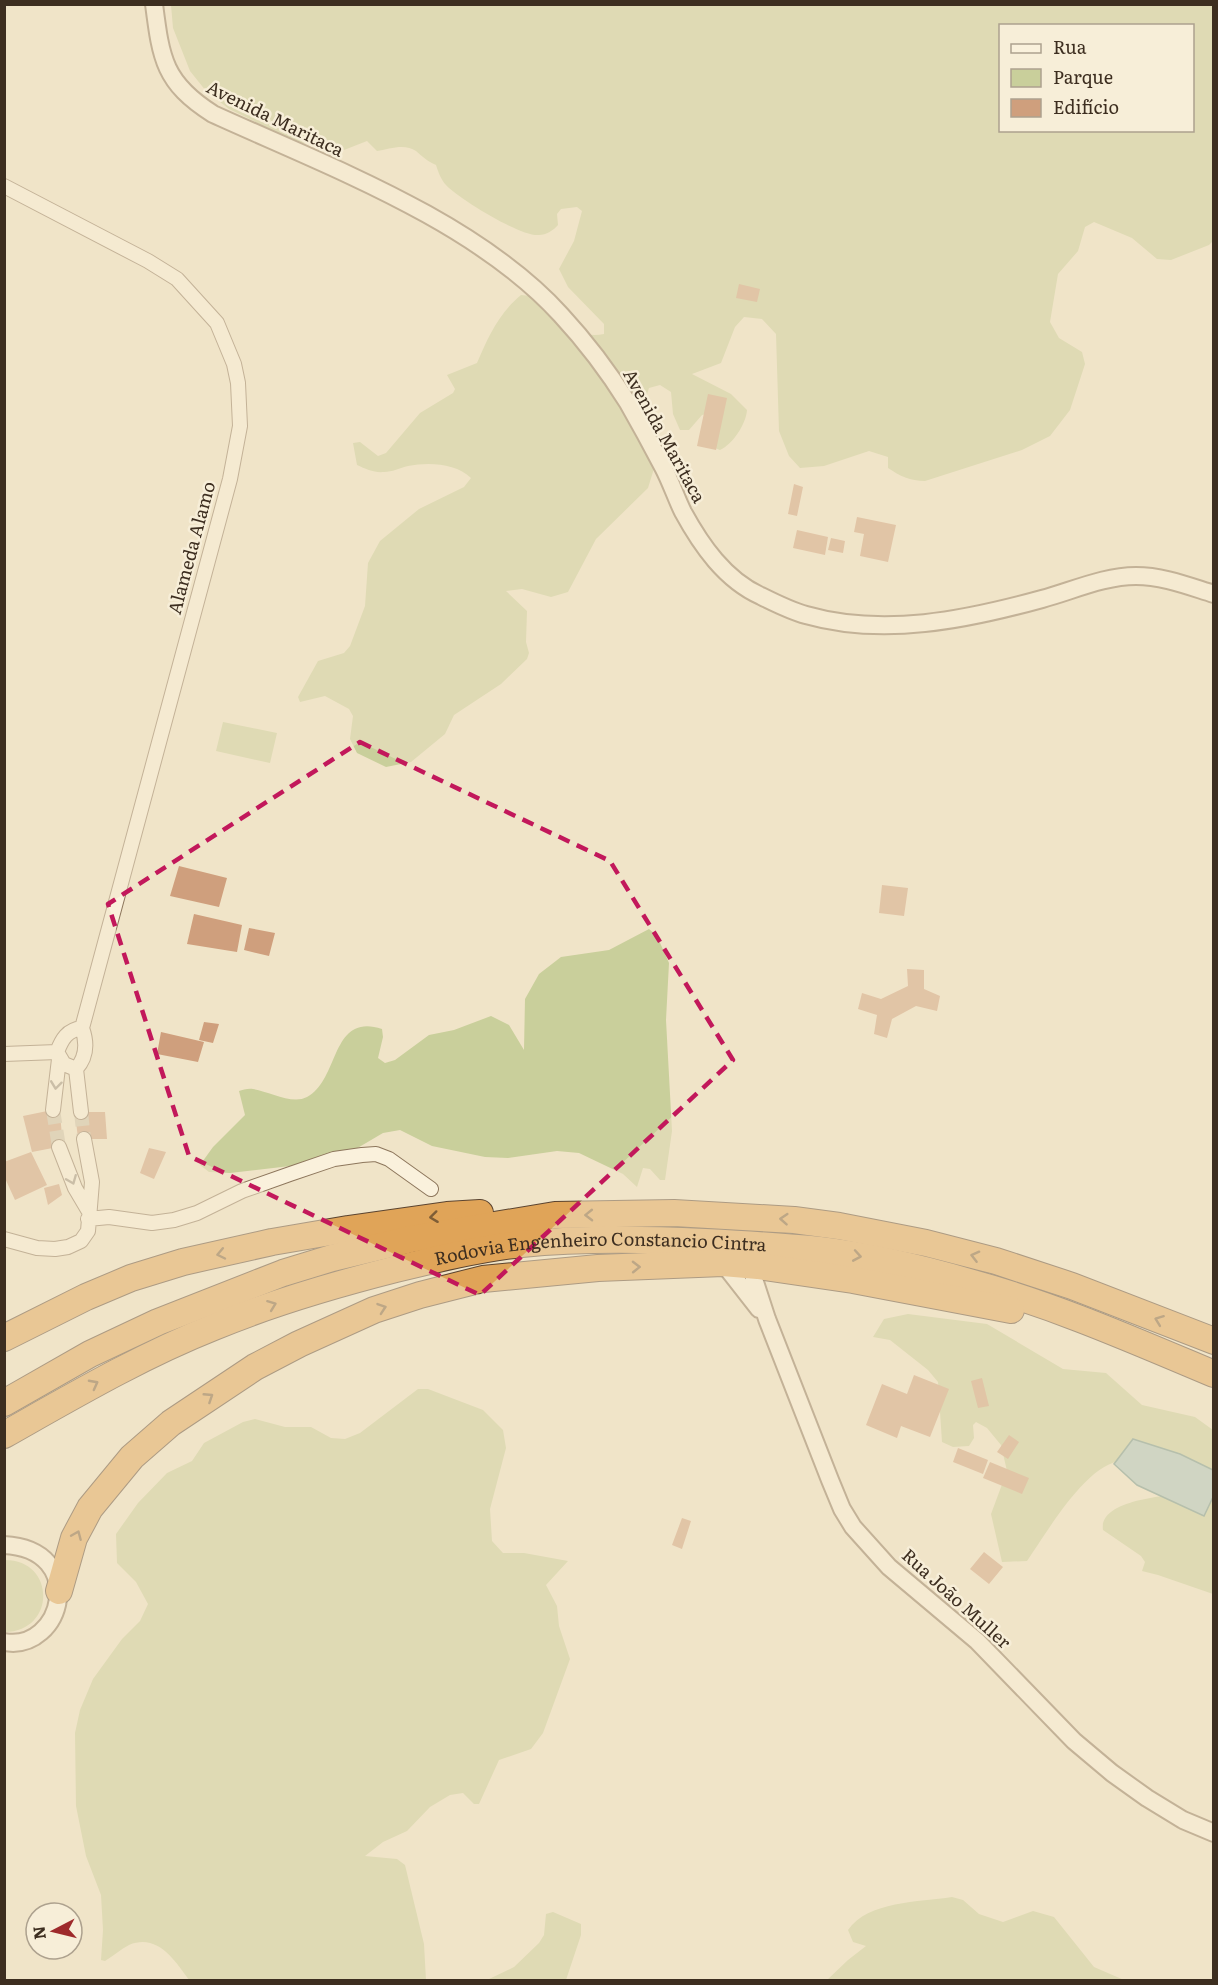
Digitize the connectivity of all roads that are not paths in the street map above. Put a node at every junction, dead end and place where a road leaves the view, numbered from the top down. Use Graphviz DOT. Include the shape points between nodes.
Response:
graph roads {
  1 [pos="154,4"];
  2 [pos="4,186"];
  3 [pos="1214,594"];
  4 [pos="81,1028"];
  5 [pos="4,1054"];
  6 [pos="58,1055"];
  7 [pos="76,1069"];
  8 [pos="53,1110"];
  9 [pos="81,1112"];
  10 [pos="84,1139"];
  11 [pos="59,1147"];
  12 [pos="431,1189"];
  13 [pos="88,1215"];
  14 [pos="555,1215"];
  15 [pos="4,1239"];
  16 [pos="723,1263"];
  17 [pos="758,1266"];
  18 [pos="767,1319"];
  19 [pos="1110,1330"];
  20 [pos="4,1338"];
  21 [pos="1214,1341"];
  22 [pos="1214,1374"];
  23 [pos="4,1403"];
  24 [pos="4,1435"];
  25 [pos="5,1545"];
  26 [pos="59,1591"];
  27 [pos="7,1643"];
  28 [pos="1214,1833"];
  1 -- 3 [label="street, Avenida Maritaca" via="162,58 172,79 192,101 429,216 475,243 559,312 628,403 702,543 726,572 756,594 805,615 849,624 885,625 924,623 1004,609 1102,581 1136,576 1173,580"];
  2 -- 4 [label="street, Alameda Alamo" via="177,279 217,323 238,383 240,426 230,479"];
  4 -- 6 [label="street" via="62,1040"];
  4 -- 7 [label="street, Alameda Alamo" via="86,1046"];
  5 -- 6 [label="street"];
  6 -- 7 [label="street" via="68,1068"];
  6 -- 8 [label="street, one-way"];
  7 -- 9 [label="street, Alameda Alamo"];
  10 -- 13 [label="street" via="92,1182"];
  11 -- 13 [label="street, one-way"];
  12 -- 13 [label="street" via="389,1159 376,1154 362,1155 334,1159 290,1174 174,1220 152,1223"];
  13 -- 15 [label="street" via="88,1231 81,1241 68,1247 37,1248"];
  14 -- 20 [label="highway, one-way" via="476,1213 272,1242 131,1278"];
  21 -- 14 [label="highway, Rodovia Engenheiro Constancio Cintra, one-way" via="996,1261 840,1226 685,1214"];
  14 -- 23 [label="highway, Rodovia Engenheiro Constancio Cintra" via="411,1239 283,1273 158,1322 90,1354"];
  16 -- 17 [label="highway"];
  16 -- 18 [label="street"];
  26 -- 16 [label="highway, one-way" via="74,1538 90,1508 132,1457 211,1395 309,1339 374,1310 483,1279 598,1268"];
  17 -- 18 [label="street" via="754,1279"];
  17 -- 19 [label="highway" via="874,1283 1081,1328"];
  18 -- 28 [label="street, Rua João Muller" via="842,1509 867,1545 977,1641 1074,1741 1112,1773 1183,1820"];
  19 -- 22 [label="highway, Rodovia Engenheiro Constancio Cintra"];
  24 -- 19 [label="highway, Rodovia Engenheiro Constancio Cintra, one-way" via="142,1359 286,1299 452,1255 518,1244 587,1239 662,1240 822,1250 971,1282"];
  25 -- 26 [label="street" via="25,1546 42,1556 54,1572"];
  26 -- 27 [label="street" via="56,1611 46,1628 30,1639"];
}
